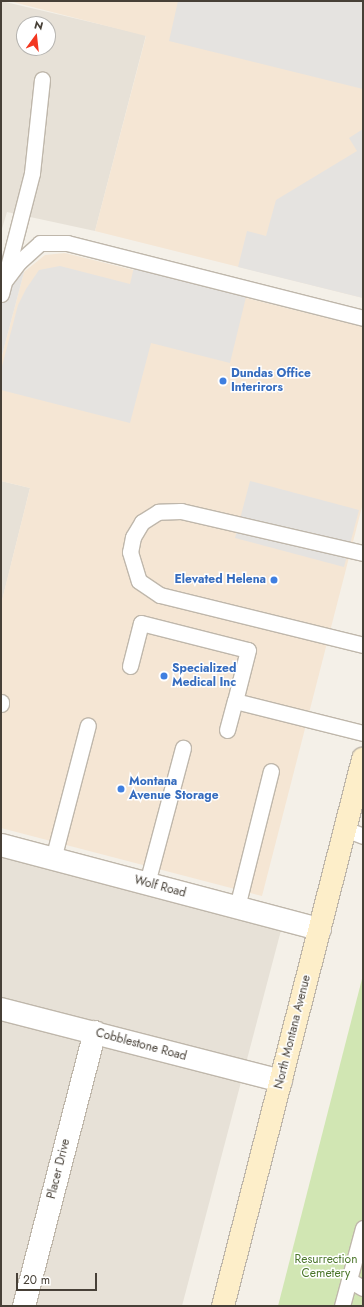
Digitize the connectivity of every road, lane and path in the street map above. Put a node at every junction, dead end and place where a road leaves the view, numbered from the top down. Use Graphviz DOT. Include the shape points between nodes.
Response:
graph roads {
  1 [pos="42,80"];
  2 [pos="4,278"];
  3 [pos="1,294"];
  4 [pos="363,318"];
  5 [pos="363,553"];
  6 [pos="363,645"];
  7 [pos="130,666"];
  8 [pos="235,701"];
  9 [pos="88,725"];
  10 [pos="228,730"];
  11 [pos="363,733"];
  12 [pos="183,748"];
  13 [pos="363,759"];
  14 [pos="271,771"];
  15 [pos="354,832"];
  16 [pos="1,845"];
  17 [pos="53,859"];
  18 [pos="147,884"];
  19 [pos="237,907"];
  20 [pos="320,929"];
  21 [pos="1,1009"];
  22 [pos="95,1032"];
  23 [pos="281,1081"];
  24 [pos="363,1228"];
  25 [pos="349,1280"];
  26 [pos="363,1288"];
  27 [pos="24,1306"];
  28 [pos="223,1306"];
  29 [pos="342,1306"];
  1 -- 2 [label="lane" via="32,173"];
  2 -- 3 [label="lane"];
  2 -- 4 [label="lane" via="40,243 67,242"];
  5 -- 6 [label="lane" via="181,511 158,512 142,522 132,537 130,552 140,581 160,595"];
  7 -- 8 [label="lane" via="142,622 248,650"];
  8 -- 10 [label="lane"];
  8 -- 11 [label="lane"];
  9 -- 17 [label="lane"];
  12 -- 18 [label="lane"];
  13 -- 15 [label="main road, North Montana Avenue"];
  14 -- 19 [label="lane"];
  15 -- 20 [label="main road, North Montana Avenue"];
  16 -- 17 [label="street, Wolf Road"];
  17 -- 18 [label="street, Wolf Road"];
  18 -- 19 [label="street, Wolf Road"];
  19 -- 20 [label="street, Wolf Road"];
  20 -- 23 [label="main road, North Montana Avenue"];
  21 -- 22 [label="street, Cobblestone Road"];
  22 -- 23 [label="street, Cobblestone Road"];
  22 -- 27 [label="street, Placer Drive"];
  23 -- 28 [label="main road, North Montana Avenue"];
  24 -- 25 [label="lane"];
  25 -- 26 [label="lane"];
  25 -- 29 [label="lane"];
}
